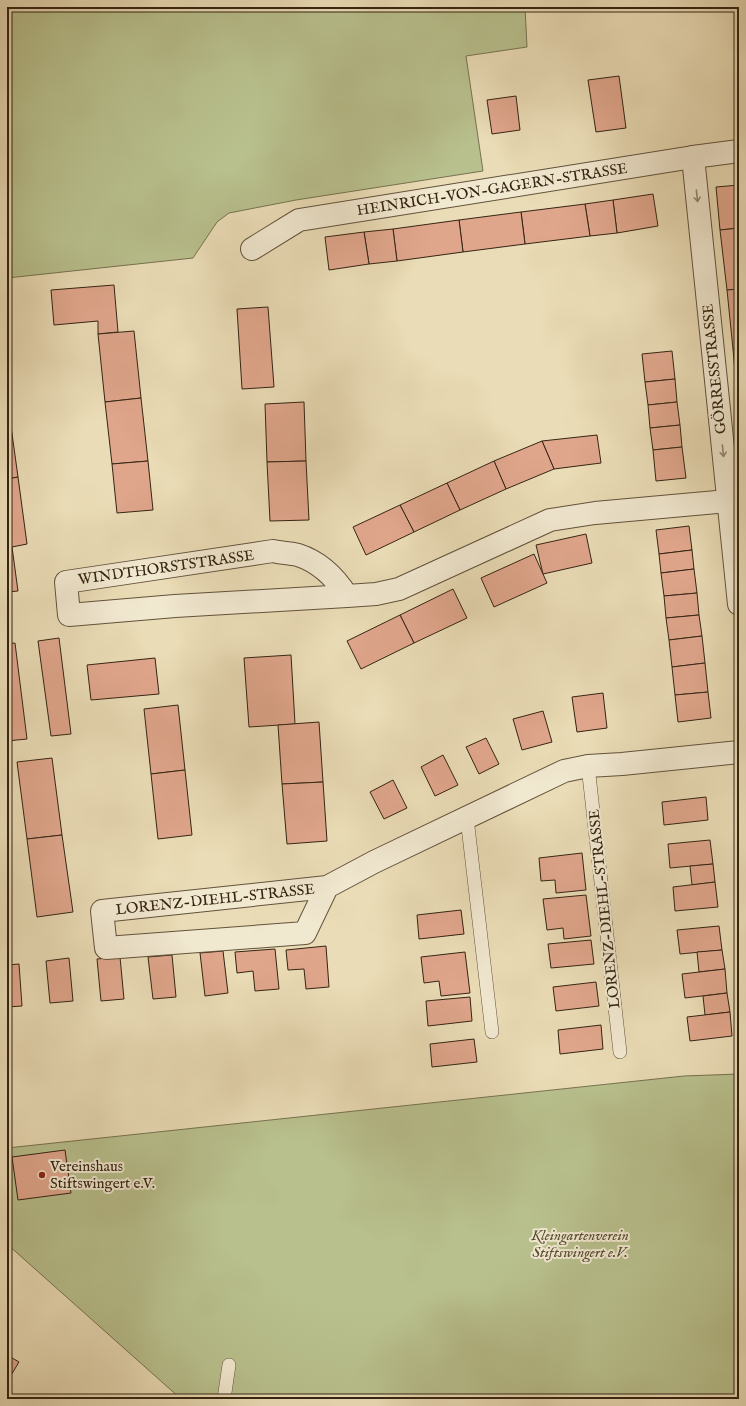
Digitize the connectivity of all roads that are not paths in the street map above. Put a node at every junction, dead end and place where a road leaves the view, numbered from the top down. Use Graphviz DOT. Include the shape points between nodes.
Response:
graph roads {
  1 [pos="739,151"];
  2 [pos="693,157"];
  3 [pos="252,249"];
  4 [pos="728,501"];
  5 [pos="347,596"];
  6 [pos="739,604"];
  7 [pos="739,752"];
  8 [pos="588,766"];
  9 [pos="466,818"];
  10 [pos="327,887"];
  11 [pos="492,1032"];
  12 [pos="620,1052"];
  13 [pos="229,1365"];
  14 [pos="224,1399"];
  1 -- 2 [label="street, HEINRICH-VON-GAGERN-STRASSE"];
  2 -- 3 [label="street, HEINRICH-VON-GAGERN-STRASSE" via="299,220"];
  2 -- 4 [label="street, GÖRRESSTRASSE, one-way"];
  4 -- 5 [label="street, WINDTHORSTSTRASSE" via="595,513 550,520 399,589"];
  4 -- 6 [label="street, GÖRRESSTRASSE"];
  5 -- 5 [label="street, WINDTHORSTSTRASSE" via="338,582 316,563 297,555 273,552 66,582 69,615"];
  7 -- 8 [label="street, LORENZ-DIEHL-STRASSE"];
  8 -- 9 [label="street, LORENZ-DIEHL-STRASSE" via="564,771"];
  8 -- 12 [label="lane, LORENZ-DIEHL-STRASSE"];
  9 -- 10 [label="street, LORENZ-DIEHL-STRASSE"];
  9 -- 11 [label="lane"];
  10 -- 10 [label="street, LORENZ-DIEHL-STRASSE" via="102,911 106,948 305,933"];
  13 -- 14 [label="lane"];
}
